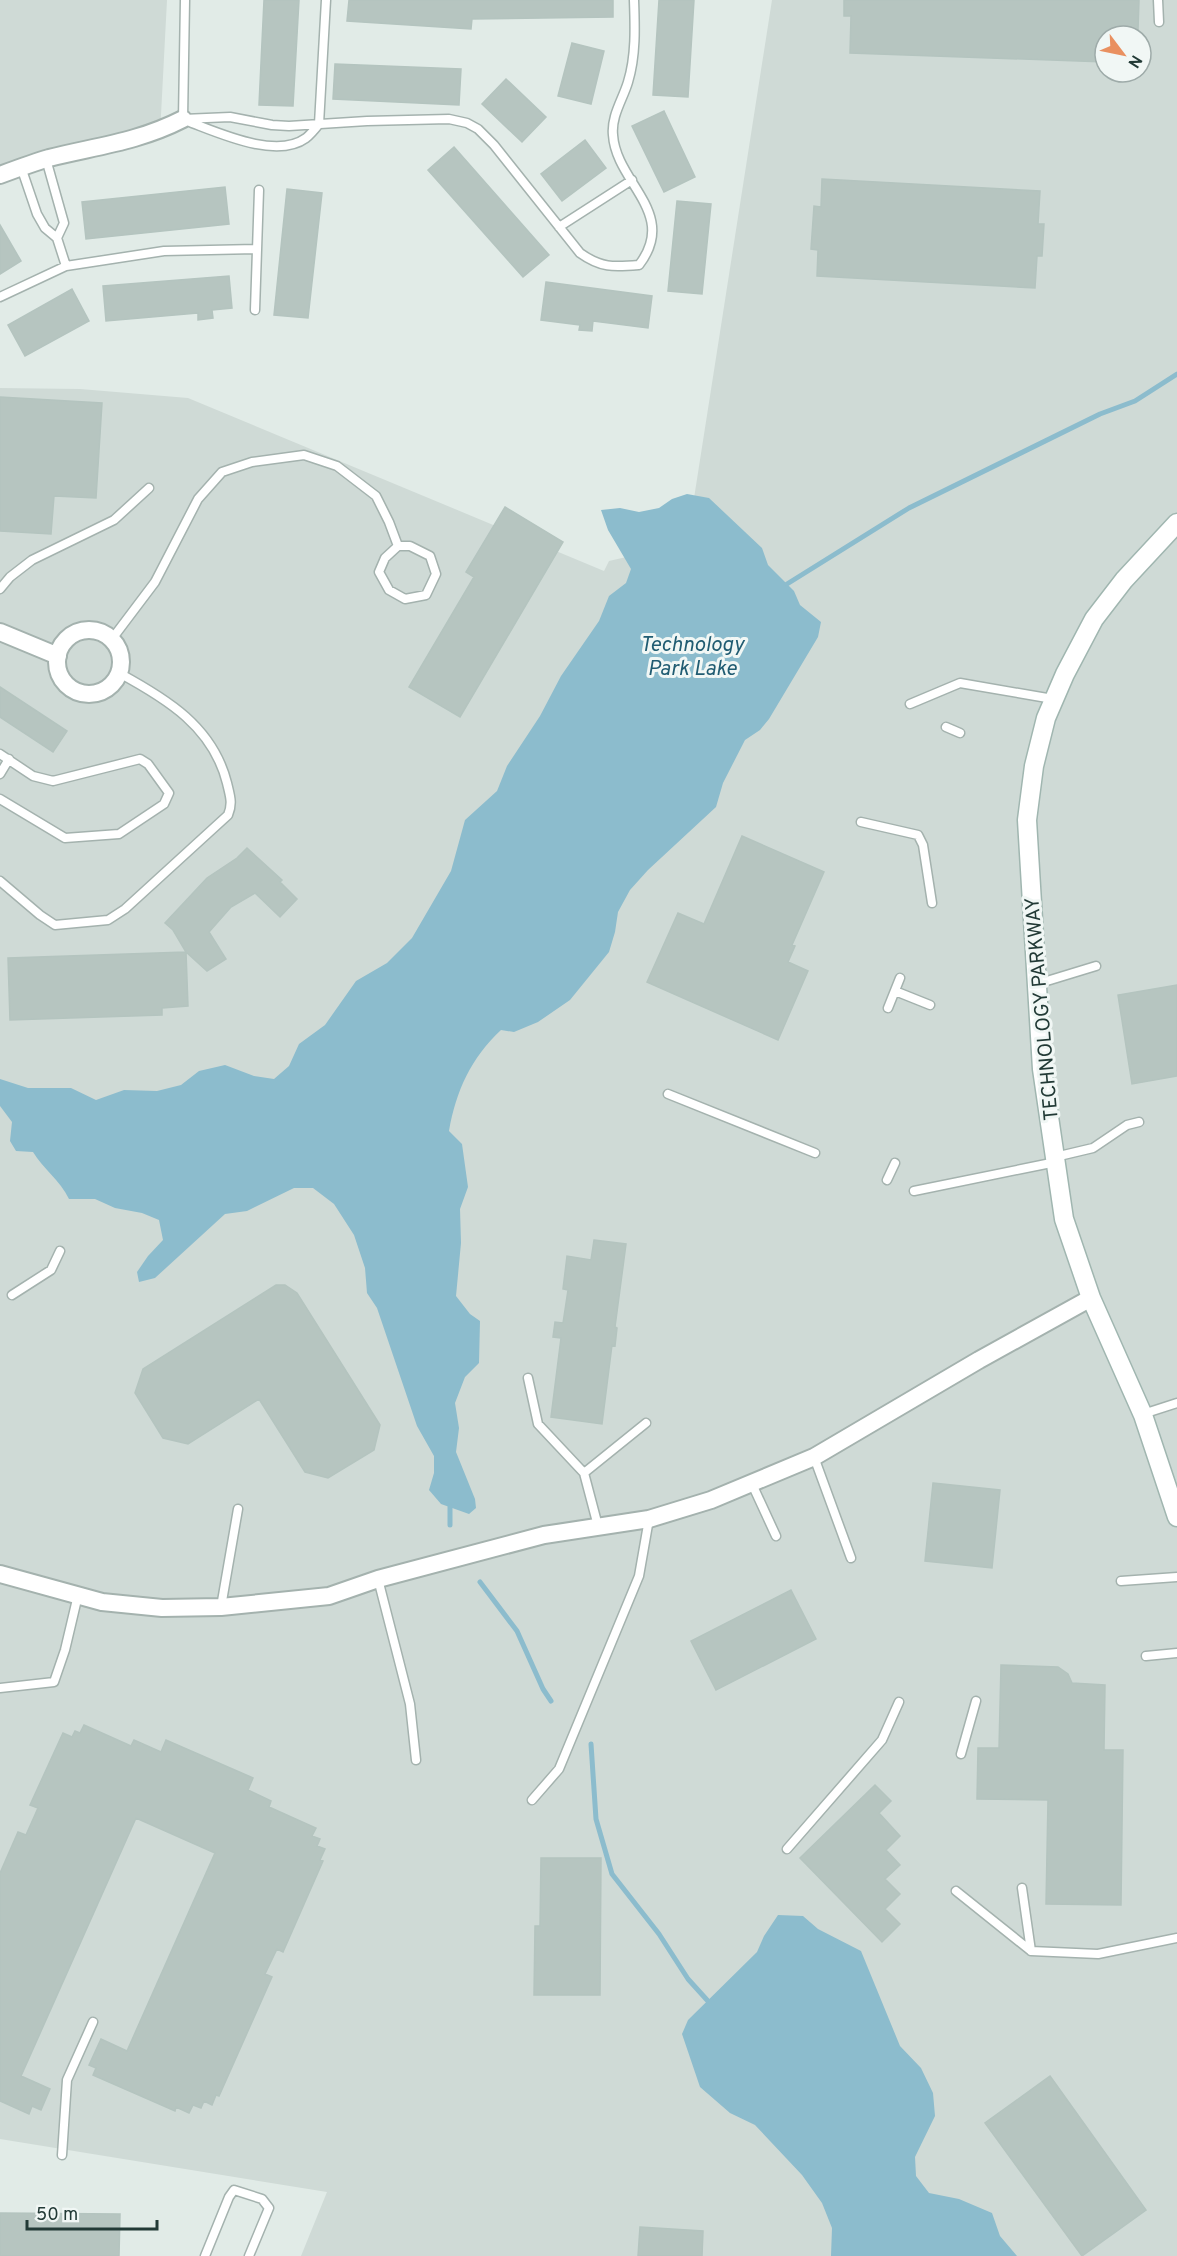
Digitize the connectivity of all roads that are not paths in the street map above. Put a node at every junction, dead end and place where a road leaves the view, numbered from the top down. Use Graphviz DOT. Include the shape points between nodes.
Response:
graph roads {
  1 [pos="185,0"];
  2 [pos="326,0"];
  3 [pos="634,0"];
  4 [pos="1158,0"];
  5 [pos="1160,22"];
  6 [pos="183,119"];
  7 [pos="319,124"];
  8 [pos="46,159"];
  9 [pos="21,167"];
  10 [pos="0,175"];
  11 [pos="632,180"];
  12 [pos="259,190"];
  13 [pos="559,227"];
  14 [pos="57,238"];
  15 [pos="256,249"];
  16 [pos="66,266"];
  17 [pos="0,297"];
  18 [pos="255,310"];
  19 [pos="149,488"];
  20 [pos="1177,524"];
  21 [pos="398,546"];
  22 [pos="0,589"];
  23 [pos="0,632"];
  24 [pos="112,639"];
  25 [pos="58,656"];
  26 [pos="119,673"];
  27 [pos="1053,699"];
  28 [pos="910,704"];
  29 [pos="946,727"];
  30 [pos="960,733"];
  31 [pos="0,754"];
  32 [pos="9,759"];
  33 [pos="0,774"];
  34 [pos="0,799"];
  35 [pos="861,822"];
  36 [pos="0,881"];
  37 [pos="932,903"];
  38 [pos="1096,966"];
  39 [pos="900,978"];
  40 [pos="1037,984"];
  41 [pos="895,990"];
  42 [pos="930,1005"];
  43 [pos="888,1008"];
  44 [pos="668,1094"];
  45 [pos="1139,1122"];
  46 [pos="815,1153"];
  47 [pos="1056,1159"];
  48 [pos="895,1163"];
  49 [pos="887,1180"];
  50 [pos="914,1191"];
  51 [pos="60,1251"];
  52 [pos="12,1295"];
  53 [pos="1091,1298"];
  54 [pos="528,1378"];
  55 [pos="1177,1404"];
  56 [pos="1143,1414"];
  57 [pos="646,1423"];
  58 [pos="814,1457"];
  59 [pos="584,1473"];
  60 [pos="752,1484"];
  61 [pos="238,1509"];
  62 [pos="1177,1517"];
  63 [pos="649,1519"];
  64 [pos="598,1526"];
  65 [pos="776,1536"];
  66 [pos="851,1558"];
  67 [pos="1177,1577"];
  68 [pos="1,1578"];
  69 [pos="378,1579"];
  70 [pos="1121,1581"];
  71 [pos="78,1595"];
  72 [pos="220,1607"];
  73 [pos="1177,1653"];
  74 [pos="1146,1656"];
  75 [pos="0,1688"];
  76 [pos="976,1701"];
  77 [pos="899,1702"];
  78 [pos="961,1754"];
  79 [pos="416,1761"];
  80 [pos="532,1800"];
  81 [pos="787,1850"];
  82 [pos="1022,1888"];
  83 [pos="956,1891"];
  84 [pos="1177,1938"];
  85 [pos="1031,1951"];
  86 [pos="93,2022"];
  87 [pos="62,2155"];
  88 [pos="205,2256"];
  89 [pos="249,2256"];
  1 -- 6 [label="lane"];
  2 -- 7 [label="lane"];
  3 -- 11 [label="lane" via="633,61 613,136"];
  4 -- 5 [label="lane"];
  6 -- 7 [label="lane" via="230,117 272,125"];
  6 -- 7 [label="lane" via="274,147 305,139"];
  6 -- 8 [label="street" via="131,141"];
  7 -- 13 [label="lane" via="449,119 467,123 494,145"];
  8 -- 9 [label="street"];
  8 -- 14 [label="lane" via="64,223"];
  9 -- 10 [label="street"];
  9 -- 14 [label="lane" via="45,228"];
  11 -- 13 [label="lane"];
  11 -- 13 [label="lane" via="651,214 648,254 639,265 605,267 591,261"];
  12 -- 15 [label="lane"];
  14 -- 16 [label="lane"];
  15 -- 16 [label="lane" via="164,251"];
  15 -- 18 [label="lane"];
  16 -- 17 [label="lane"];
  19 -- 22 [label="lane" via="114,520 32,560"];
  20 -- 27 [label="street, TECHNOLOGY PARKWAY" via="1124,580 1094,620"];
  21 -- 21 [label="lane" via="385,558 380,572 389,590 405,599 426,595 436,574 430,556 410,546"];
  21 -- 24 [label="lane" via="376,496 337,466 304,455 252,462 222,472 198,499 155,582"];
  23 -- 25 [label="street"];
  24 -- 25 [label="street" via="87,630 74,634 63,643"];
  24 -- 26 [label="street" via="119,649"];
  25 -- 26 [label="street" via="58,672 67,685 81,693 103,690"];
  26 -- 36 [label="lane" via="156,693 193,722 222,762 232,805 228,815 108,920 55,925"];
  27 -- 28 [label="lane" via="960,684"];
  27 -- 40 [label="street, TECHNOLOGY PARKWAY" via="1034,766 1027,820"];
  29 -- 30 [label="lane"];
  31 -- 32 [label="lane"];
  32 -- 33 [label="lane"];
  32 -- 34 [label="lane" via="33,776 53,781 140,759 169,793 165,804 119,834 65,838"];
  35 -- 37 [label="lane" via="918,835"];
  38 -- 40 [label="lane"];
  39 -- 41 [label="lane"];
  40 -- 47 [label="street, TECHNOLOGY PARKWAY" via="1042,1069"];
  41 -- 42 [label="lane"];
  41 -- 43 [label="lane"];
  44 -- 46 [label="lane"];
  45 -- 47 [label="lane" via="1127,1125 1093,1148"];
  47 -- 50 [label="lane"];
  47 -- 53 [label="street, TECHNOLOGY PARKWAY" via="1064,1220"];
  48 -- 49 [label="lane"];
  51 -- 52 [label="lane" via="51,1270"];
  53 -- 56 [label="street, TECHNOLOGY PARKWAY"];
  53 -- 58 [label="street"];
  54 -- 59 [label="lane" via="538,1424"];
  55 -- 56 [label="lane"];
  56 -- 62 [label="street, TECHNOLOGY PARKWAY"];
  57 -- 59 [label="lane"];
  58 -- 60 [label="street"];
  58 -- 66 [label="lane"];
  59 -- 64 [label="lane"];
  60 -- 63 [label="street"];
  60 -- 65 [label="lane"];
  61 -- 72 [label="lane"];
  63 -- 64 [label="street"];
  63 -- 80 [label="lane" via="639,1576 559,1769"];
  64 -- 69 [label="street" via="544,1534"];
  67 -- 70 [label="lane"];
  68 -- 71 [label="street"];
  69 -- 72 [label="street" via="328,1596"];
  69 -- 79 [label="lane" via="410,1704"];
  71 -- 72 [label="street" via="102,1602 162,1608"];
  71 -- 75 [label="lane" via="54,1682"];
  73 -- 74 [label="lane"];
  76 -- 78 [label="lane"];
  77 -- 81 [label="lane" via="882,1740"];
  82 -- 85 [label="lane"];
  83 -- 85 [label="lane"];
  84 -- 85 [label="lane" via="1098,1954"];
  86 -- 87 [label="lane" via="67,2080"];
  88 -- 89 [label="lane" via="234,2190 262,2199 269,2208"];
}
